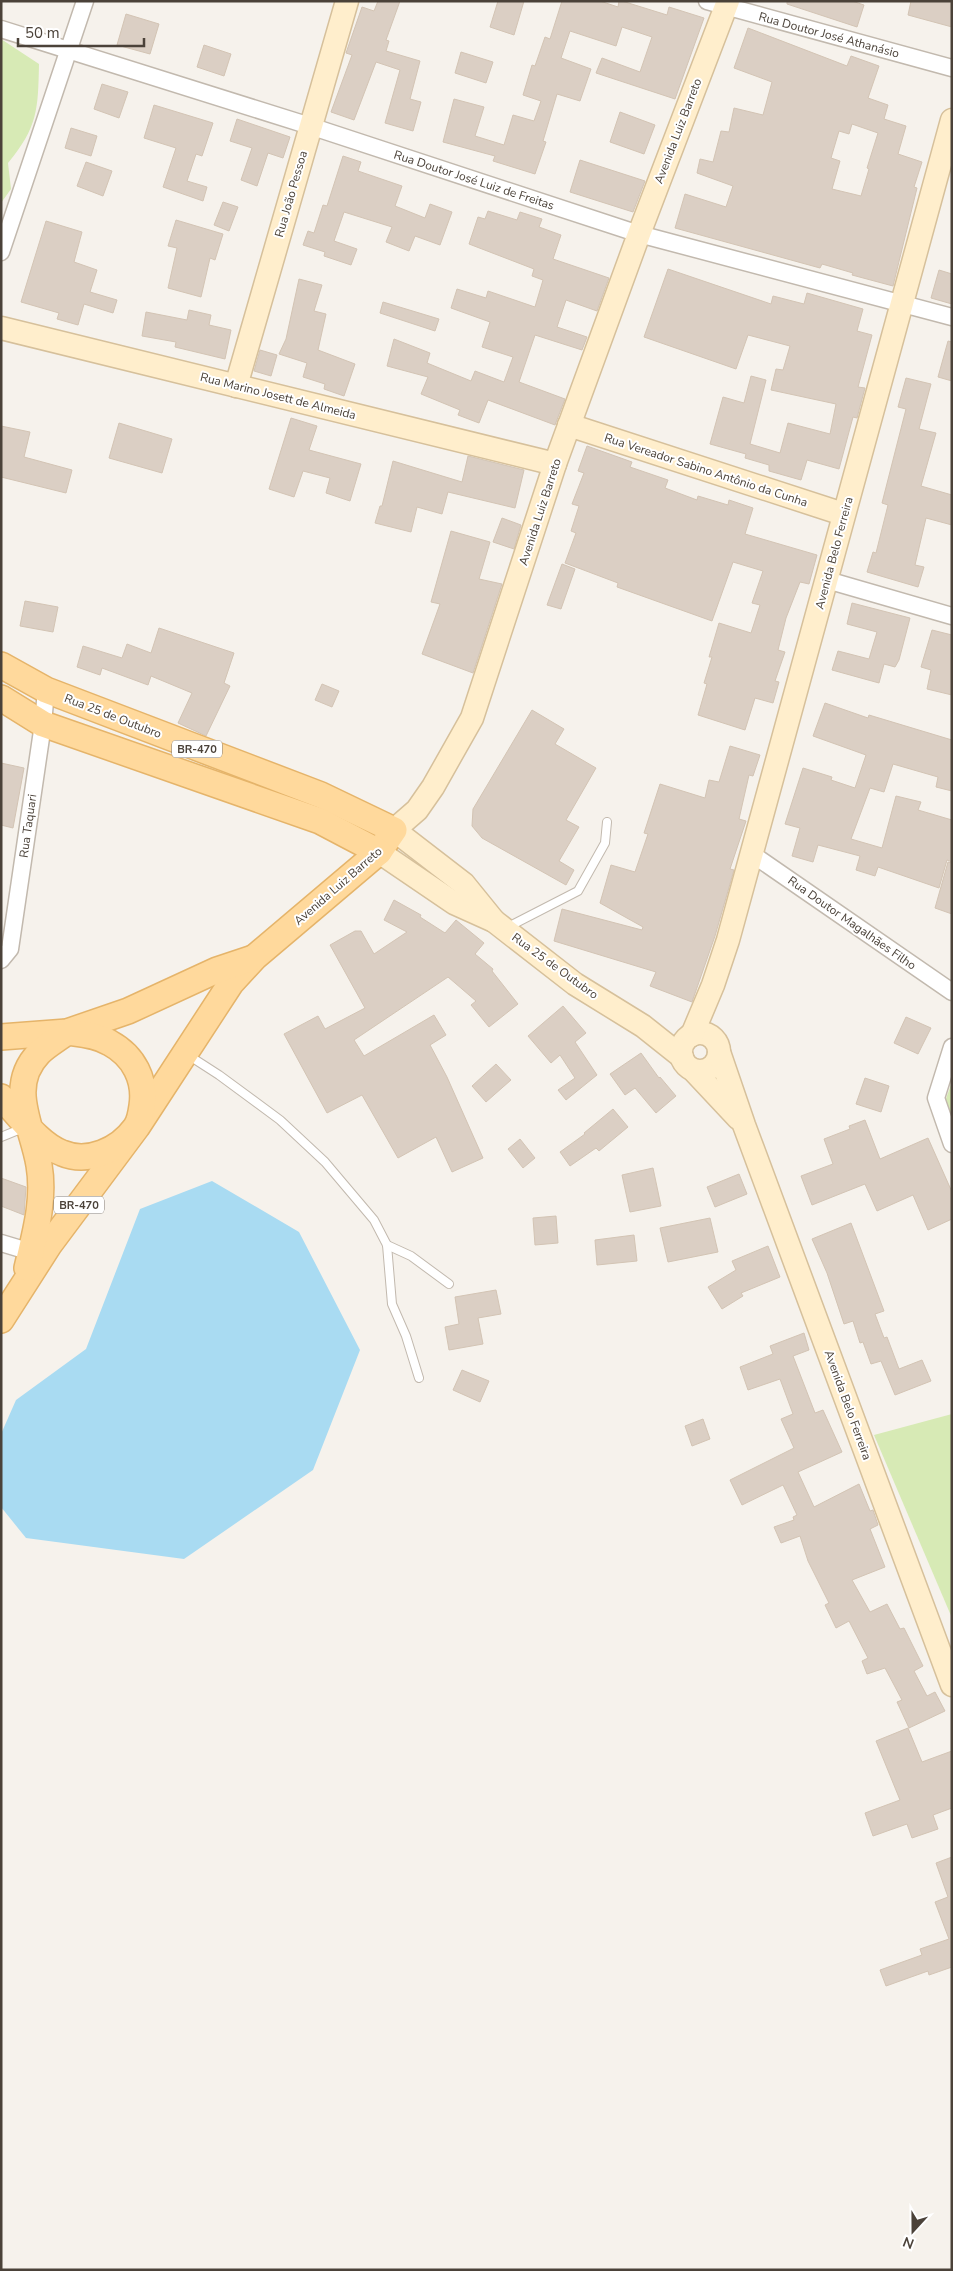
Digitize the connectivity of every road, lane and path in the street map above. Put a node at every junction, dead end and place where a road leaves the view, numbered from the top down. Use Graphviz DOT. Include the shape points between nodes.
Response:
graph roads {
  1 [pos="85,1"];
  2 [pos="347,1"];
  3 [pos="720,3"];
  4 [pos="1,29"];
  5 [pos="69,50"];
  6 [pos="952,68"];
  7 [pos="952,120"];
  8 [pos="310,126"];
  9 [pos="639,234"];
  10 [pos="1,252"];
  11 [pos="902,302"];
  12 [pos="952,317"];
  13 [pos="1,328"];
  14 [pos="236,386"];
  15 [pos="569,425"];
  16 [pos="555,464"];
  17 [pos="843,514"];
  18 [pos="827,580"];
  19 [pos="952,616"];
  20 [pos="1,665"];
  21 [pos="46,690"];
  22 [pos="1,698"];
  23 [pos="43,724"];
  24 [pos="608,822"];
  25 [pos="394,830"];
  26 [pos="379,852"];
  27 [pos="752,854"];
  28 [pos="499,925"];
  29 [pos="255,957"];
  30 [pos="1,960"];
  31 [pos="713,985"];
  32 [pos="952,992"];
  33 [pos="66,1032"];
  34 [pos="1,1037"];
  35 [pos="718,1047"];
  36 [pos="952,1047"];
  37 [pos="689,1050"];
  38 [pos="185,1052"];
  39 [pos="1,1097"];
  40 [pos="744,1125"];
  41 [pos="29,1126"];
  42 [pos="136,1127"];
  43 [pos="1,1137"];
  44 [pos="952,1144"];
  45 [pos="1,1243"];
  46 [pos="387,1245"];
  47 [pos="31,1252"];
  48 [pos="449,1284"];
  49 [pos="23,1285"];
  50 [pos="1,1320"];
  51 [pos="419,1378"];
  52 [pos="952,1685"];
  1 -- 5 [label="street"];
  2 -- 8 [label="main road, Rua João Pessoa"];
  3 -- 6 [label="street, Rua Doutor José Athanásio"];
  3 -- 9 [label="main road, Avenida Luiz Barreto"];
  4 -- 5 [label="street, Rua Doutor José Luiz de Freitas"];
  5 -- 8 [label="street, Rua Doutor José Luiz de Freitas"];
  5 -- 10 [label="street"];
  7 -- 11 [label="main road, Avenida Belo Ferreira"];
  8 -- 9 [label="street, Rua Doutor José Luiz de Freitas"];
  8 -- 14 [label="main road, Rua João Pessoa"];
  9 -- 11 [label="street, Rua Doutor José Luiz de Freitas"];
  9 -- 15 [label="main road, Avenida Luiz Barreto"];
  11 -- 12 [label="street, Rua Doutor José Luiz de Freitas"];
  11 -- 17 [label="main road, Avenida Belo Ferreira"];
  13 -- 14 [label="main road, Rua Marino Josett de Almeida"];
  14 -- 16 [label="main road, Rua Marino Josett de Almeida"];
  15 -- 16 [label="main road, Avenida Luiz Barreto"];
  15 -- 17 [label="main road, Rua Vereador Sabino Antônio da Cunha"];
  16 -- 25 [label="main road, Avenida Luiz Barreto" via="472,718 417,810"];
  17 -- 18 [label="main road, Avenida Belo Ferreira"];
  18 -- 19 [label="street"];
  18 -- 27 [label="main road, Avenida Belo Ferreira"];
  20 -- 21 [label="main road, Rua 25 de Outubro / BR-470"];
  21 -- 23 [label="street, Rua Taquari"];
  21 -- 25 [label="main road, Rua 25 de Outubro / BR-470" via="321,795"];
  22 -- 23 [label="main road, BR-470"];
  23 -- 26 [label="main road, BR-470" via="320,821"];
  23 -- 30 [label="street, Rua Taquari" via="10,949"];
  24 -- 28 [label="lane" via="606,843 578,891"];
  25 -- 26 [label="main road, Avenida Luiz Barreto / BR-470"];
  25 -- 28 [label="main road" via="464,884"];
  26 -- 28 [label="main road" via="454,903"];
  26 -- 29 [label="main road, Avenida Luiz Barreto / BR-470"];
  27 -- 31 [label="main road, Avenida Belo Ferreira"];
  27 -- 32 [label="street, Rua Doutor Magalhães Filho"];
  28 -- 37 [label="main road, Rua 25 de Outubro" via="575,984"];
  29 -- 33 [label="main road, BR-470" via="217,970 128,1011"];
  29 -- 38 [label="main road, BR-470" via="232,983"];
  31 -- 35 [label="main road, Avenida Belo Ferreira"];
  31 -- 37 [label="main road, Avenida Belo Ferreira"];
  33 -- 34 [label="main road"];
  33 -- 41 [label="main road, BR-470" via="40,1053 25,1075 22,1100"];
  33 -- 42 [label="main road" via="109,1042 131,1060 138,1072 142,1091"];
  35 -- 37 [label="main road, Rua 25 de Outubro" via="705,1034"];
  35 -- 37 [label="main road" via="717,1061 702,1071"];
  35 -- 40 [label="main road, Avenida Belo Ferreira"];
  36 -- 44 [label="street" via="936,1098"];
  37 -- 40 [label="main road, Avenida Belo Ferreira"];
  38 -- 42 [label="main road, BR-470"];
  38 -- 46 [label="lane" via="280,1120 325,1162 374,1220"];
  39 -- 41 [label="main road"];
  40 -- 52 [label="main road, Avenida Belo Ferreira"];
  41 -- 42 [label="main road" via="49,1147 79,1157 107,1152 118,1146"];
  41 -- 43 [label="lane"];
  41 -- 47 [label="main road, BR-470" via="39,1166 41,1196"];
  42 -- 49 [label="main road, BR-470" via="49,1244"];
  45 -- 47 [label="street"];
  46 -- 48 [label="lane" via="410,1256"];
  46 -- 51 [label="lane" via="392,1304"];
  47 -- 49 [label="main road, BR-470"];
  49 -- 50 [label="main road, BR-470"];
}
